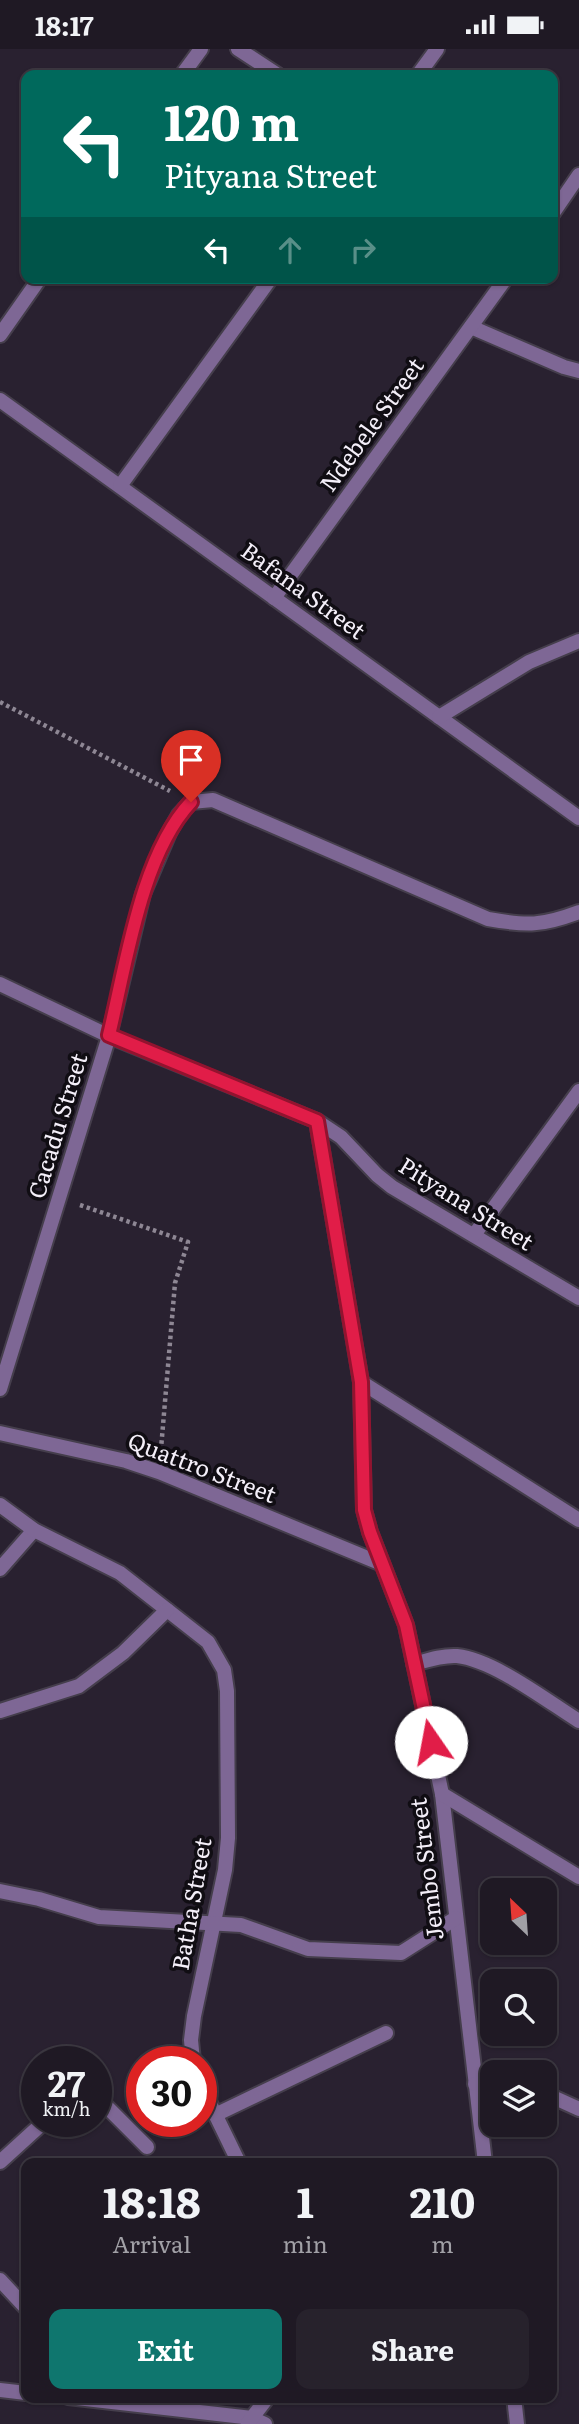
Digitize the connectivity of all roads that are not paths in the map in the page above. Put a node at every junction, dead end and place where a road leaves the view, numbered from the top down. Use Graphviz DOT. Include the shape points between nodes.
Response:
graph roads {
  1 [pos="201,49"];
  2 [pos="238,49"];
  3 [pos="437,49"];
  4 [pos="186,70"];
  5 [pos="270,70"];
  6 [pos="422,70"];
  7 [pos="579,175"];
  8 [pos="558,206"];
  9 [pos="36,284"];
  10 [pos="267,284"];
  11 [pos="502,284"];
  12 [pos="471,327"];
  13 [pos="0,335"];
  14 [pos="579,371"];
  15 [pos="0,400"];
  16 [pos="120,486"];
  17 [pos="274,599"];
  18 [pos="579,641"];
  19 [pos="439,717"];
  20 [pos="579,818"];
  21 [pos="579,912"];
  22 [pos="0,984"];
  23 [pos="109,1035"];
  24 [pos="579,1091"];
  25 [pos="317,1121"];
  26 [pos="474,1235"];
  27 [pos="579,1297"];
  28 [pos="361,1382"];
  29 [pos="0,1389"];
  30 [pos="0,1433"];
  31 [pos="0,1505"];
  32 [pos="579,1520"];
  33 [pos="34,1531"];
  34 [pos="382,1564"];
  35 [pos="0,1569"];
  36 [pos="167,1610"];
  37 [pos="414,1664"];
  38 [pos="0,1711"];
  39 [pos="579,1721"];
  40 [pos="442,1794"];
  41 [pos="579,1877"];
  42 [pos="0,1891"];
  43 [pos="456,1918"];
  44 [pos="215,1922"];
  45 [pos="386,2033"];
  46 [pos="192,2046"];
  47 [pos="475,2084"];
  48 [pos="480,2084"];
  49 [pos="557,2099"];
  50 [pos="579,2109"];
  51 [pos="112,2112"];
  52 [pos="217,2114"];
  53 [pos="217,2119"];
  54 [pos="27,2137"];
  55 [pos="147,2147"];
  56 [pos="236,2158"];
  57 [pos="484,2158"];
  58 [pos="0,2162"];
  59 [pos="0,2280"];
  60 [pos="21,2303"];
  61 [pos="0,2390"];
  62 [pos="21,2392"];
  63 [pos="121,2403"];
  64 [pos="263,2403"];
  65 [pos="515,2403"];
  66 [pos="249,2421"];
  67 [pos="265,2424"];
  68 [pos="517,2424"];
  1 -- 4 [label="street"];
  2 -- 5 [label="street"];
  3 -- 6 [label="street"];
  7 -- 8 [label="street"];
  9 -- 13 [label="street"];
  10 -- 16 [label="street"];
  11 -- 12 [label="street, Ndebele Street"];
  12 -- 14 [label="street"];
  12 -- 17 [label="street, Ndebele Street"];
  15 -- 16 [label="street, Bafana Street"];
  16 -- 17 [label="street, Bafana Street"];
  17 -- 19 [label="street, Bafana Street"];
  18 -- 19 [label="street" via="529,662"];
  19 -- 20 [label="street, Bafana Street"];
  21 -- 23 [label="street, Cacadu Street" via="534,925 488,919 213,800 191,802 169,833 143,894"];
  22 -- 23 [label="street, Pityana Street"];
  23 -- 25 [label="street, Pityana Street"];
  23 -- 29 [label="street, Cacadu Street"];
  24 -- 26 [label="street"];
  25 -- 26 [label="street, Pityana Street" via="341,1137 392,1187"];
  25 -- 28 [label="street, Jembo Street"];
  26 -- 27 [label="street, Pityana Street"];
  28 -- 32 [label="street"];
  28 -- 34 [label="street, Jembo Street" via="364,1510"];
  30 -- 34 [label="street, Quattro Street" via="159,1472"];
  31 -- 33 [label="street"];
  33 -- 35 [label="street"];
  33 -- 36 [label="street" via="120,1573"];
  34 -- 37 [label="street, Jembo Street" via="402,1613"];
  36 -- 38 [label="street" via="123,1653 79,1686"];
  36 -- 44 [label="street, Batha Street" via="208,1642 224,1670 228,1838"];
  37 -- 39 [label="street" via="456,1656 474,1660"];
  37 -- 40 [label="street, Jembo Street"];
  40 -- 41 [label="street"];
  40 -- 43 [label="street, Jembo Street"];
  42 -- 44 [label="street" via="99,1917"];
  43 -- 44 [label="street" via="401,1954 308,1949 241,1925"];
  43 -- 47 [label="street, Jembo Street"];
  44 -- 46 [label="street, Batha Street"];
  45 -- 52 [label="street"];
  47 -- 48 [label="street"];
  47 -- 57 [label="street, Jembo Street"];
  49 -- 50 [label="street"];
  51 -- 55 [label="street"];
  53 -- 56 [label="street"];
  54 -- 58 [label="street"];
  59 -- 60 [label="street"];
  61 -- 62 [label="street"];
  63 -- 66 [label="street"];
  64 -- 66 [label="street"];
  65 -- 68 [label="street"];
  66 -- 67 [label="street"];
}
